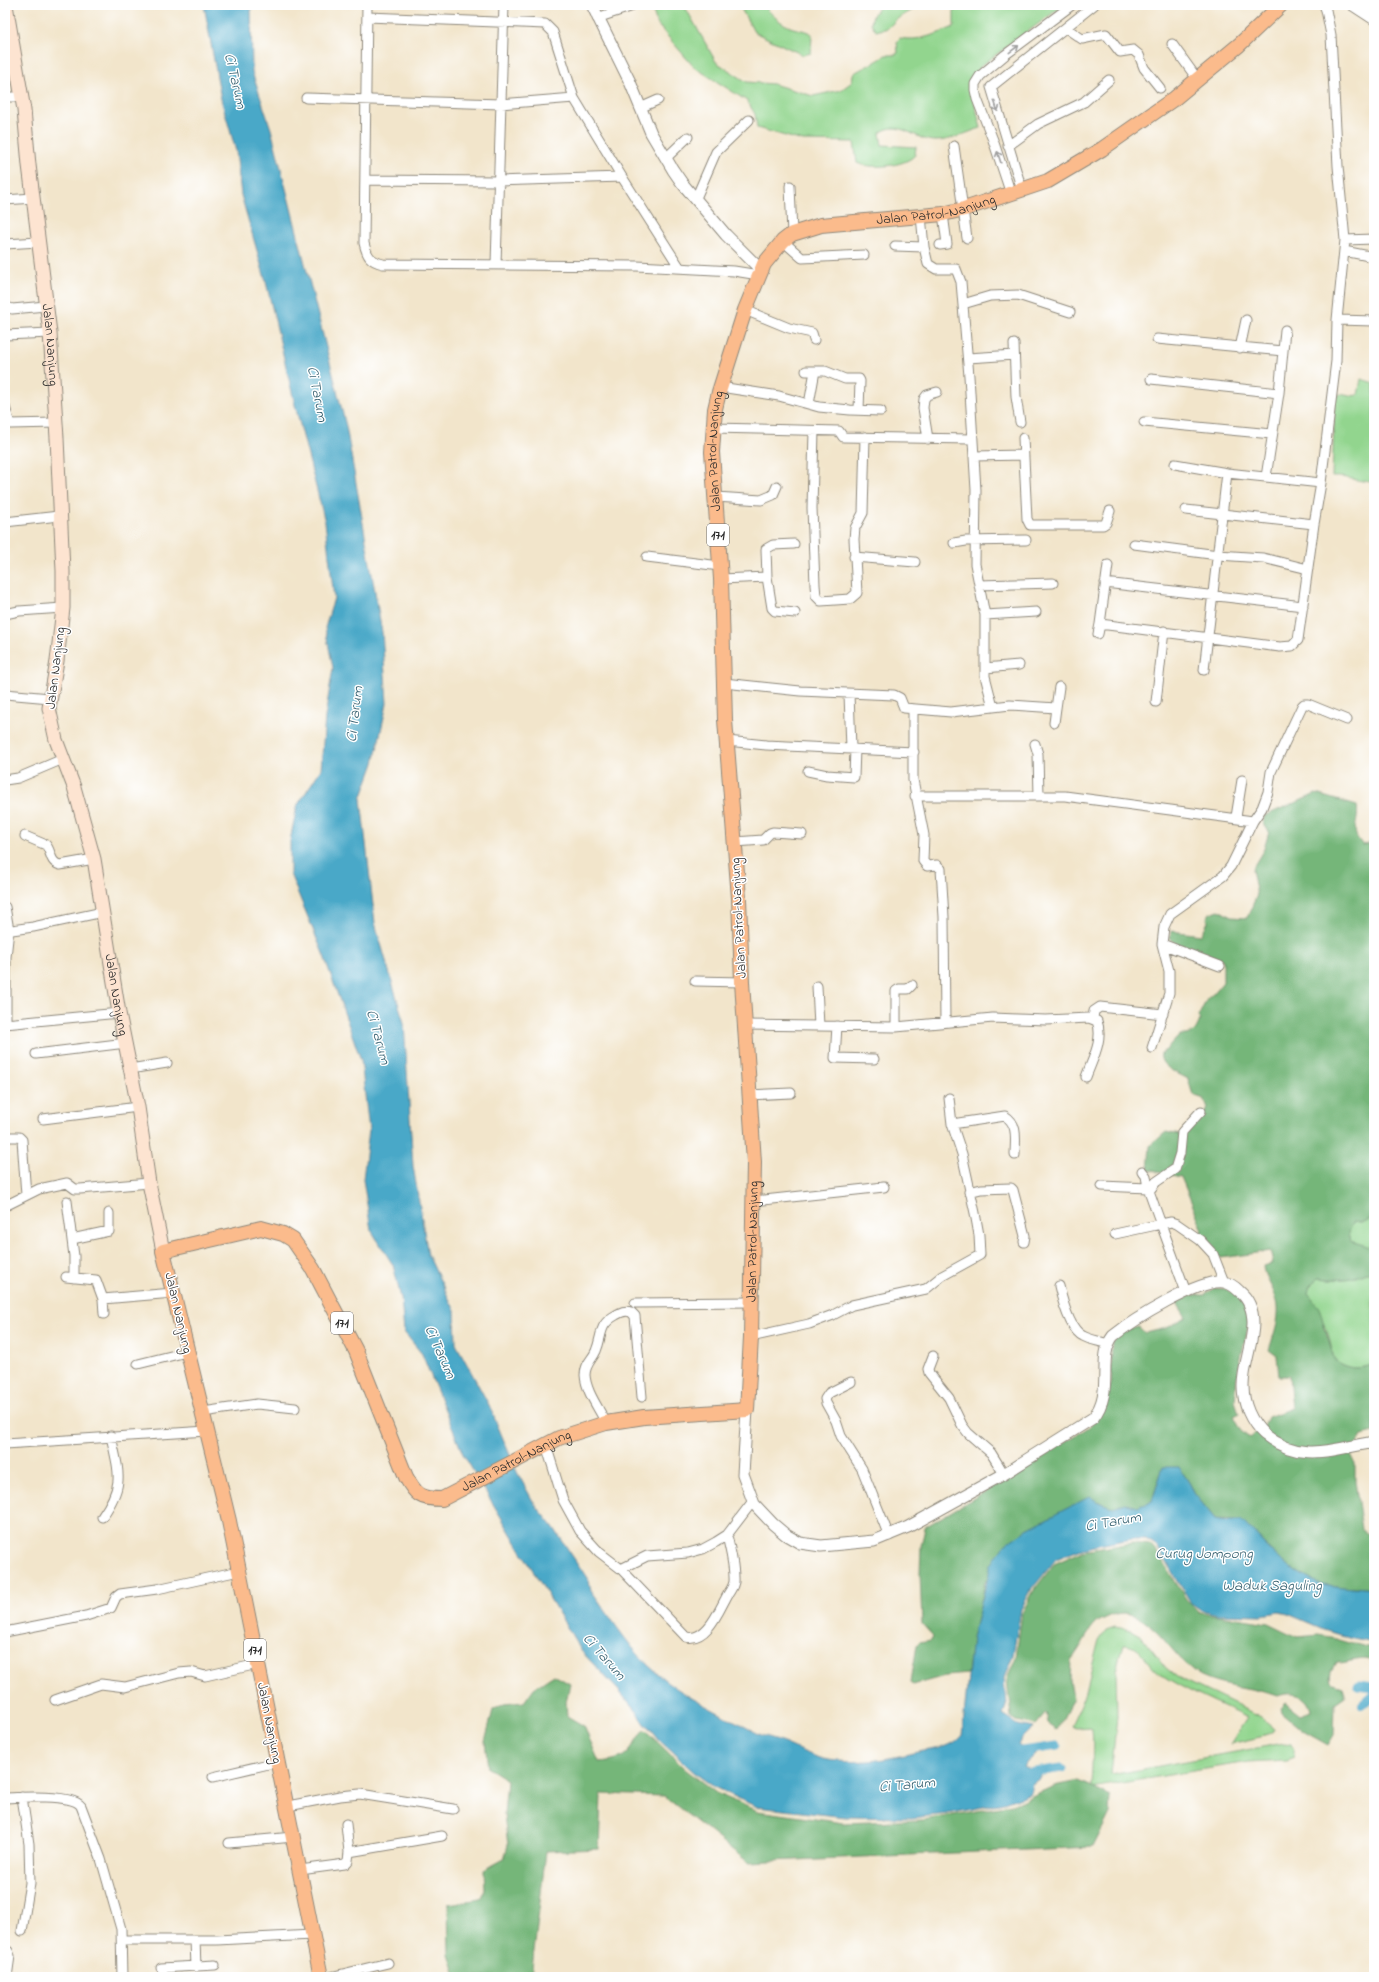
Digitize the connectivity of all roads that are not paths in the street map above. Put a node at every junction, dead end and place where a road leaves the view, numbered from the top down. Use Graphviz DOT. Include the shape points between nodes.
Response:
graph roads {
  1 [pos="6,5"];
  2 [pos="367,5"];
  3 [pos="504,5"];
  4 [pos="592,5"];
  5 [pos="1072,5"];
  6 [pos="1094,5"];
  7 [pos="1281,5"];
  8 [pos="1324,5"];
  9 [pos="1351,5"];
  10 [pos="1369,5"];
  11 [pos="630,7"];
  12 [pos="609,9"];
  13 [pos="367,17"];
  14 [pos="597,18"];
  15 [pos="1372,18"];
  16 [pos="504,23"];
  17 [pos="1066,28"];
  18 [pos="1172,44"];
  19 [pos="1109,80"];
  20 [pos="1198,80"];
  21 [pos="1160,88"];
  22 [pos="5,97"];
  23 [pos="22,97"];
  24 [pos="306,98"];
  25 [pos="574,98"];
  26 [pos="366,100"];
  27 [pos="658,100"];
  28 [pos="501,104"];
  29 [pos="640,108"];
  30 [pos="749,120"];
  31 [pos="688,137"];
  32 [pos="954,146"];
  33 [pos="1008,146"];
  34 [pos="666,158"];
  35 [pos="622,177"];
  36 [pos="365,180"];
  37 [pos="498,181"];
  38 [pos="790,186"];
  39 [pos="1016,192"];
  40 [pos="33,198"];
  41 [pos="696,198"];
  42 [pos="5,200"];
  43 [pos="964,209"];
  44 [pos="942,214"];
  45 [pos="921,216"];
  46 [pos="787,237"];
  47 [pos="967,238"];
  48 [pos="1374,239"];
  49 [pos="1345,240"];
  50 [pos="39,242"];
  51 [pos="5,244"];
  52 [pos="895,246"];
  53 [pos="940,246"];
  54 [pos="924,247"];
  55 [pos="1344,252"];
  56 [pos="864,256"];
  57 [pos="1374,257"];
  58 [pos="496,264"];
  59 [pos="680,268"];
  60 [pos="760,272"];
  61 [pos="963,304"];
  62 [pos="5,306"];
  63 [pos="46,306"];
  64 [pos="746,310"];
  65 [pos="1070,312"];
  66 [pos="1246,320"];
  67 [pos="1337,320"];
  68 [pos="1374,321"];
  69 [pos="1285,330"];
  70 [pos="50,333"];
  71 [pos="5,335"];
  72 [pos="1157,339"];
  73 [pos="814,340"];
  74 [pos="1014,344"];
  75 [pos="1240,348"];
  76 [pos="1283,351"];
  77 [pos="1017,357"];
  78 [pos="968,358"];
  79 [pos="1151,379"];
  80 [pos="720,387"];
  81 [pos="937,392"];
  82 [pos="1279,393"];
  83 [pos="809,404"];
  84 [pos="5,408"];
  85 [pos="859,410"];
  86 [pos="881,411"];
  87 [pos="1020,422"];
  88 [pos="1144,422"];
  89 [pos="56,423"];
  90 [pos="713,428"];
  91 [pos="814,431"];
  92 [pos="1272,434"];
  93 [pos="865,437"];
  94 [pos="1023,438"];
  95 [pos="928,439"];
  96 [pos="972,439"];
  97 [pos="1023,455"];
  98 [pos="974,456"];
  99 [pos="1175,464"];
  100 [pos="1227,473"];
  101 [pos="1266,477"];
  102 [pos="1321,484"];
  103 [pos="777,486"];
  104 [pos="716,497"];
  105 [pos="1110,510"];
  106 [pos="1186,510"];
  107 [pos="1222,514"];
  108 [pos="59,516"];
  109 [pos="5,522"];
  110 [pos="1314,524"];
  111 [pos="1026,540"];
  112 [pos="976,542"];
  113 [pos="954,543"];
  114 [pos="794,544"];
  115 [pos="1134,544"];
  116 [pos="1218,555"];
  117 [pos="647,557"];
  118 [pos="854,557"];
  119 [pos="915,562"];
  120 [pos="1108,565"];
  121 [pos="1308,570"];
  122 [pos="721,572"];
  123 [pos="767,577"];
  124 [pos="1053,583"];
  125 [pos="1105,583"];
  126 [pos="979,585"];
  127 [pos="1213,596"];
  128 [pos="1303,606"];
  129 [pos="62,608"];
  130 [pos="1036,612"];
  131 [pos="795,613"];
  132 [pos="5,614"];
  133 [pos="985,615"];
  134 [pos="1100,624"];
  135 [pos="1164,631"];
  136 [pos="1098,634"];
  137 [pos="1207,636"];
  138 [pos="1019,665"];
  139 [pos="985,668"];
  140 [pos="1204,670"];
  141 [pos="724,683"];
  142 [pos="1059,687"];
  143 [pos="5,694"];
  144 [pos="849,694"];
  145 [pos="50,698"];
  146 [pos="1156,702"];
  147 [pos="993,707"];
  148 [pos="1056,708"];
  149 [pos="913,709"];
  150 [pos="1347,720"];
  151 [pos="1054,723"];
  152 [pos="728,741"];
  153 [pos="1036,744"];
  154 [pos="853,749"];
  155 [pos="914,752"];
  156 [pos="63,759"];
  157 [pos="808,771"];
  158 [pos="5,780"];
  159 [pos="1242,780"];
  160 [pos="915,796"];
  161 [pos="1039,796"];
  162 [pos="1236,817"];
  163 [pos="1253,820"];
  164 [pos="802,834"];
  165 [pos="25,836"];
  166 [pos="735,842"];
  167 [pos="94,859"];
  168 [pos="5,907"];
  169 [pos="103,912"];
  170 [pos="7,931"];
  171 [pos="1162,944"];
  172 [pos="1220,966"];
  173 [pos="695,981"];
  174 [pos="742,982"];
  175 [pos="912,985"];
  176 [pos="818,986"];
  177 [pos="119,1013"];
  178 [pos="1163,1014"];
  179 [pos="1093,1019"];
  180 [pos="945,1022"];
  181 [pos="6,1024"];
  182 [pos="745,1025"];
  183 [pos="819,1026"];
  184 [pos="836,1026"];
  185 [pos="896,1027"];
  186 [pos="126,1043"];
  187 [pos="1152,1048"];
  188 [pos="36,1054"];
  189 [pos="874,1059"];
  190 [pos="167,1063"];
  191 [pos="130,1069"];
  192 [pos="1086,1077"];
  193 [pos="791,1093"];
  194 [pos="749,1095"];
  195 [pos="949,1098"];
  196 [pos="138,1107"];
  197 [pos="1201,1110"];
  198 [pos="42,1119"];
  199 [pos="952,1124"];
  200 [pos="5,1137"];
  201 [pos="1015,1155"];
  202 [pos="1142,1171"];
  203 [pos="150,1183"];
  204 [pos="1102,1186"];
  205 [pos="884,1187"];
  206 [pos="1149,1190"];
  207 [pos="969,1192"];
  208 [pos="26,1195"];
  209 [pos="67,1201"];
  210 [pos="754,1201"];
  211 [pos="5,1206"];
  212 [pos="109,1213"];
  213 [pos="1161,1224"];
  214 [pos="1115,1234"];
  215 [pos="72,1239"];
  216 [pos="1024,1242"];
  217 [pos="163,1251"];
  218 [pos="1224,1282"];
  219 [pos="1060,1286"];
  220 [pos="1186,1292"];
  221 [pos="173,1293"];
  222 [pos="103,1299"];
  223 [pos="752,1302"];
  224 [pos="636,1303"];
  225 [pos="104,1314"];
  226 [pos="751,1337"];
  227 [pos="1107,1344"];
  228 [pos="187,1352"];
  229 [pos="933,1356"];
  230 [pos="138,1364"];
  231 [pos="851,1382"];
  232 [pos="642,1397"];
  233 [pos="296,1408"];
  234 [pos="747,1410"];
  235 [pos="203,1412"];
  236 [pos="606,1423"];
  237 [pos="207,1431"];
  238 [pos="112,1436"];
  239 [pos="1374,1442"];
  240 [pos="5,1444"];
  241 [pos="543,1447"];
  242 [pos="1004,1474"];
  243 [pos="753,1501"];
  244 [pos="102,1517"];
  245 [pos="727,1535"];
  246 [pos="889,1536"];
  247 [pos="622,1569"];
  248 [pos="239,1571"];
  249 [pos="5,1632"];
  250 [pos="258,1664"];
  251 [pos="55,1700"];
  252 [pos="277,1762"];
  253 [pos="213,1777"];
  254 [pos="22,1797"];
  255 [pos="5,1798"];
  256 [pos="288,1806"];
  257 [pos="453,1809"];
  258 [pos="346,1824"];
  259 [pos="442,1836"];
  260 [pos="293,1837"];
  261 [pos="229,1843"];
  262 [pos="349,1852"];
  263 [pos="300,1870"];
  264 [pos="22,1931"];
  265 [pos="312,1935"];
  266 [pos="122,1940"];
  267 [pos="195,1940"];
  268 [pos="5,1949"];
  269 [pos="388,1963"];
  270 [pos="196,1966"];
  271 [pos="215,1966"];
  272 [pos="161,1968"];
  273 [pos="7,1977"];
  274 [pos="122,1977"];
  275 [pos="321,1977"];
  276 [pos="330,1977"];
  1 -- 23 [label="main road, Jalan Nanjung / 171"];
  2 -- 13 [label="street"];
  3 -- 16 [label="street"];
  4 -- 14 [label="street"];
  39 -- 5 [label="street, one-way" via="977,99 975,84 980,76 1005,55"];
  6 -- 17 [label="street"];
  7 -- 20 [label="main road, Jalan Patrol-Nanjung"];
  8 -- 49 [label="street" via="1331,35"];
  9 -- 15 [label="street"];
  10 -- 15 [label="street"];
  11 -- 12 [label="street"];
  12 -- 14 [label="street"];
  13 -- 16 [label="street"];
  13 -- 26 [label="street"];
  14 -- 29 [label="street" via="630,82"];
  16 -- 25 [label="street" via="541,23 551,29"];
  16 -- 28 [label="street"];
  17 -- 21 [label="street" via="1082,39 1106,34 1120,52 1133,50"];
  17 -- 33 [label="street, one-way" via="991,87"];
  18 -- 20 [label="street"];
  19 -- 33 [label="street" via="1084,102 1038,124"];
  20 -- 39 [label="main road, Jalan Patrol-Nanjung" via="1102,149 1048,180"];
  22 -- 23 [label="street"];
  23 -- 40 [label="main road, Jalan Nanjung / 171"];
  24 -- 26 [label="street"];
  25 -- 28 [label="street"];
  25 -- 35 [label="street"];
  26 -- 28 [label="street"];
  26 -- 36 [label="street"];
  27 -- 29 [label="street"];
  28 -- 37 [label="street"];
  29 -- 34 [label="street"];
  30 -- 41 [label="street" via="716,152"];
  31 -- 34 [label="street"];
  32 -- 43 [label="street"];
  33 -- 39 [label="street"];
  34 -- 41 [label="street" via="682,183"];
  35 -- 37 [label="street"];
  35 -- 59 [label="street"];
  36 -- 37 [label="street"];
  36 -- 58 [label="street" via="364,243 367,256 374,262"];
  37 -- 58 [label="street"];
  38 -- 46 [label="street"];
  39 -- 43 [label="main road, Jalan Patrol-Nanjung"];
  40 -- 42 [label="street"];
  40 -- 50 [label="main road, Jalan Nanjung / 171"];
  41 -- 60 [label="street"];
  43 -- 44 [label="main road, Jalan Patrol-Nanjung"];
  43 -- 47 [label="street"];
  44 -- 45 [label="main road, Jalan Patrol-Nanjung"];
  44 -- 53 [label="street" via="947,244"];
  45 -- 46 [label="main road, Jalan Patrol-Nanjung" via="821,225"];
  45 -- 54 [label="street"];
  46 -- 56 [label="street" via="802,258"];
  46 -- 60 [label="main road, Jalan Patrol-Nanjung / 171"];
  48 -- 49 [label="street"];
  49 -- 55 [label="street"];
  50 -- 51 [label="street"];
  50 -- 63 [label="main road, Jalan Nanjung / 171"];
  52 -- 54 [label="street"];
  54 -- 61 [label="street" via="928,264 936,269 956,269"];
  55 -- 57 [label="street"];
  55 -- 67 [label="street"];
  58 -- 59 [label="street"];
  59 -- 60 [label="street"];
  60 -- 64 [label="main road, Jalan Patrol-Nanjung / 171"];
  61 -- 65 [label="street" via="990,296 1018,295"];
  61 -- 78 [label="street"];
  62 -- 63 [label="street" via="12,309"];
  63 -- 70 [label="main road, Jalan Nanjung / 171"];
  64 -- 73 [label="street" via="789,328 812,333"];
  64 -- 80 [label="main road, Jalan Patrol-Nanjung / 171"];
  66 -- 75 [label="street"];
  67 -- 68 [label="street"];
  67 -- 102 [label="street" via="1336,361"];
  69 -- 76 [label="street"];
  70 -- 71 [label="street"];
  70 -- 89 [label="main road, Jalan Nanjung / 171"];
  72 -- 75 [label="street"];
  74 -- 77 [label="street"];
  75 -- 76 [label="street"];
  76 -- 82 [label="street"];
  77 -- 78 [label="street"];
  77 -- 87 [label="street" via="1016,397"];
  78 -- 96 [label="street"];
  79 -- 82 [label="street"];
  80 -- 83 [label="street" via="779,396"];
  80 -- 90 [label="main road, Jalan Patrol-Nanjung / 171"];
  81 -- 95 [label="street" via="927,395 923,404"];
  82 -- 92 [label="street"];
  83 -- 85 [label="street"];
  83 -- 85 [label="street" via="810,371 825,371 845,379 859,379"];
  84 -- 89 [label="street" via="10,424"];
  85 -- 86 [label="street"];
  88 -- 92 [label="street"];
  89 -- 108 [label="main road, Jalan Nanjung / 171"];
  90 -- 91 [label="street"];
  90 -- 104 [label="main road, Jalan Patrol-Nanjung / 171" via="712,452"];
  91 -- 93 [label="street" via="840,431 843,437"];
  91 -- 118 [label="street" via="812,508 815,585 818,599 850,599 855,596 857,590"];
  92 -- 101 [label="street"];
  93 -- 95 [label="street"];
  93 -- 118 [label="street" via="863,514 855,528"];
  94 -- 97 [label="street"];
  95 -- 96 [label="street"];
  96 -- 98 [label="street"];
  97 -- 98 [label="street"];
  97 -- 105 [label="street" via="1027,519 1030,525 1104,525"];
  98 -- 112 [label="street"];
  99 -- 100 [label="street"];
  100 -- 101 [label="street"];
  100 -- 107 [label="street"];
  101 -- 102 [label="street"];
  102 -- 110 [label="street"];
  103 -- 104 [label="street" via="773,495 761,500"];
  104 -- 122 [label="main road, Jalan Patrol-Nanjung / 171"];
  106 -- 107 [label="street"];
  107 -- 110 [label="street"];
  107 -- 116 [label="street"];
  108 -- 109 [label="street"];
  108 -- 129 [label="main road, Jalan Nanjung / 171" via="63,571"];
  110 -- 121 [label="street"];
  111 -- 112 [label="street"];
  112 -- 113 [label="street"];
  112 -- 126 [label="street" via="975,564"];
  114 -- 123 [label="street" via="773,545 766,549"];
  115 -- 116 [label="street"];
  116 -- 121 [label="street" via="1263,558"];
  116 -- 127 [label="street"];
  117 -- 122 [label="street"];
  118 -- 119 [label="street"];
  120 -- 125 [label="street"];
  121 -- 128 [label="street"];
  122 -- 123 [label="street"];
  122 -- 141 [label="main road, Jalan Patrol-Nanjung / 171"];
  123 -- 131 [label="street" via="772,608 775,611"];
  124 -- 126 [label="street"];
  125 -- 127 [label="street"];
  125 -- 134 [label="street"];
  126 -- 133 [label="street"];
  127 -- 128 [label="street"];
  127 -- 137 [label="street"];
  128 -- 137 [label="street" via="1298,640 1292,646 1280,647"];
  129 -- 132 [label="street"];
  129 -- 145 [label="main road, Jalan Nanjung / 171" via="57,661"];
  130 -- 133 [label="street"];
  133 -- 139 [label="street"];
  134 -- 135 [label="street"];
  134 -- 136 [label="street"];
  135 -- 137 [label="street"];
  135 -- 146 [label="street"];
  137 -- 140 [label="street"];
  138 -- 139 [label="street"];
  139 -- 147 [label="street"];
  141 -- 144 [label="street"];
  141 -- 152 [label="main road, Jalan Patrol-Nanjung / 171"];
  142 -- 148 [label="street"];
  143 -- 145 [label="street"];
  144 -- 149 [label="street" via="898,696 904,708"];
  144 -- 154 [label="street"];
  145 -- 156 [label="main road, Jalan Nanjung / 171" via="49,708"];
  147 -- 148 [label="street" via="1010,705"];
  147 -- 149 [label="street" via="952,712"];
  148 -- 151 [label="street"];
  149 -- 155 [label="street"];
  150 -- 163 [label="street" via="1308,704 1302,706 1278,754 1262,808"];
  152 -- 154 [label="street"];
  152 -- 166 [label="main road, Jalan Patrol-Nanjung / 171"];
  153 -- 161 [label="street"];
  154 -- 155 [label="street"];
  154 -- 157 [label="street" via="854,782"];
  155 -- 160 [label="street"];
  156 -- 158 [label="street" via="18,778"];
  156 -- 167 [label="main road, Jalan Nanjung / 171" via="74,787"];
  159 -- 162 [label="street"];
  160 -- 161 [label="street"];
  160 -- 180 [label="street" via="924,835 924,865 937,864 941,870"];
  161 -- 162 [label="street" via="1065,796 1169,811"];
  162 -- 163 [label="street"];
  163 -- 171 [label="street" via="1231,866 1222,876 1170,914 1164,927"];
  164 -- 166 [label="street" via="773,832 763,840"];
  165 -- 167 [label="street" via="46,845 56,864"];
  166 -- 174 [label="main road, Jalan Patrol-Nanjung / 171"];
  167 -- 169 [label="main road, Jalan Nanjung / 171"];
  168 -- 170 [label="street"];
  169 -- 170 [label="street"];
  169 -- 177 [label="main road, Jalan Nanjung / 171"];
  170 -- 181 [label="street"];
  171 -- 172 [label="street"];
  171 -- 178 [label="street" via="1167,958 1169,982 1169,993"];
  173 -- 174 [label="street"];
  174 -- 182 [label="main road, Jalan Patrol-Nanjung / 171"];
  175 -- 185 [label="street" via="908,989 896,991"];
  176 -- 183 [label="street"];
  177 -- 181 [label="street"];
  177 -- 186 [label="main road, Jalan Nanjung / 171"];
  178 -- 179 [label="street" via="1100,1007 1094,1011"];
  178 -- 187 [label="street"];
  179 -- 180 [label="street" via="993,1018"];
  179 -- 192 [label="street" via="1097,1021 1099,1031 1097,1049"];
  180 -- 185 [label="street"];
  182 -- 183 [label="street"];
  182 -- 194 [label="main road, Jalan Patrol-Nanjung / 171"];
  183 -- 184 [label="street"];
  184 -- 185 [label="street"];
  184 -- 189 [label="street" via="835,1058"];
  186 -- 188 [label="street"];
  186 -- 191 [label="main road, Jalan Nanjung / 171"];
  190 -- 191 [label="street"];
  191 -- 196 [label="main road, Jalan Nanjung / 171"];
  193 -- 194 [label="street"];
  194 -- 210 [label="main road, Jalan Patrol-Nanjung / 171"];
  195 -- 199 [label="street"];
  196 -- 198 [label="street"];
  196 -- 203 [label="main road, Jalan Nanjung / 171"];
  197 -- 206 [label="street" via="1182,1132 1175,1169"];
  199 -- 201 [label="street" via="1005,1116 1011,1119 1014,1125"];
  199 -- 207 [label="street" via="962,1154"];
  200 -- 208 [label="street" via="19,1137 22,1140"];
  202 -- 206 [label="street" via="1146,1176"];
  203 -- 208 [label="street" via="75,1189 67,1183 39,1189"];
  203 -- 217 [label="main road, Jalan Nanjung / 171"];
  204 -- 206 [label="street"];
  205 -- 210 [label="street"];
  206 -- 213 [label="street"];
  207 -- 216 [label="street" via="991,1188 1013,1190 1025,1236"];
  207 -- 226 [label="street" via="979,1235 979,1256 942,1276 926,1289 852,1305 809,1324"];
  208 -- 211 [label="street"];
  209 -- 215 [label="street"];
  210 -- 223 [label="main road, Jalan Patrol-Nanjung / 171"];
  212 -- 215 [label="street" via="109,1231"];
  213 -- 214 [label="street"];
  213 -- 218 [label="street" via="1177,1224 1200,1240 1213,1254"];
  213 -- 220 [label="street"];
  215 -- 222 [label="street" via="70,1278 98,1281"];
  217 -- 221 [label="main road, Jalan Nanjung / 171"];
  217 -- 241 [label="main road, Jalan Patrol-Nanjung / 171" via="261,1228 283,1234 293,1240 313,1268 356,1351 406,1477 420,1496 442,1499"];
  218 -- 220 [label="street" via="1213,1282"];
  218 -- 239 [label="street" via="1245,1296 1250,1304 1253,1324 1243,1387 1249,1412 1257,1428 1280,1445 1294,1451 1324,1452"];
  219 -- 227 [label="street" via="1064,1307 1078,1333"];
  220 -- 227 [label="street" via="1122,1329"];
  221 -- 222 [label="street"];
  221 -- 228 [label="main road, Jalan Nanjung / 171"];
  222 -- 225 [label="street"];
  223 -- 224 [label="street"];
  223 -- 226 [label="main road, Jalan Patrol-Nanjung / 171"];
  226 -- 234 [label="main road, Jalan Patrol-Nanjung / 171"];
  227 -- 242 [label="street" via="1104,1399 1096,1414 1082,1426"];
  228 -- 230 [label="street"];
  228 -- 235 [label="main road, Jalan Nanjung / 171"];
  229 -- 242 [label="street" via="929,1373 949,1398 962,1425 991,1453"];
  231 -- 246 [label="street" via="828,1393 825,1399 841,1436 862,1469"];
  232 -- 236 [label="street" via="635,1316 631,1312 623,1312 607,1320 597,1349 586,1368 588,1387"];
  233 -- 235 [label="street" via="258,1404"];
  234 -- 236 [label="main road, Jalan Patrol-Nanjung / 171" via="644,1417"];
  234 -- 243 [label="street" via="743,1474"];
  235 -- 237 [label="main road, Jalan Nanjung / 171"];
  236 -- 241 [label="main road, Jalan Patrol-Nanjung / 171" via="559,1438"];
  237 -- 238 [label="street"];
  237 -- 248 [label="main road, Jalan Nanjung / 171"];
  238 -- 240 [label="street"];
  238 -- 244 [label="street" via="119,1486"];
  241 -- 247 [label="street" via="563,1500 580,1531 599,1552"];
  242 -- 246 [label="street"];
  243 -- 245 [label="street"];
  243 -- 246 [label="street" via="773,1524 800,1543 834,1545 874,1541"];
  245 -- 247 [label="street" via="703,1549 688,1553 647,1556"];
  245 -- 247 [label="street" via="734,1572 733,1587 719,1613 699,1636 686,1637"];
  248 -- 249 [label="street" via="157,1589 120,1594 111,1608 86,1616"];
  248 -- 250 [label="main road, Jalan Nanjung / 171"];
  250 -- 251 [label="street" via="209,1676 199,1676 191,1672 179,1673 125,1687 101,1684"];
  250 -- 252 [label="main road, Jalan Nanjung / 171"];
  252 -- 253 [label="street"];
  252 -- 256 [label="main road, Jalan Nanjung / 171"];
  254 -- 255 [label="street"];
  254 -- 264 [label="street" via="29,1844 30,1883"];
  254 -- 266 [label="street" via="72,1800 81,1806 108,1880"];
  256 -- 257 [label="street" via="360,1794"];
  256 -- 260 [label="main road, Jalan Nanjung / 171"];
  258 -- 262 [label="street"];
  259 -- 262 [label="street"];
  260 -- 261 [label="street"];
  260 -- 263 [label="main road, Jalan Nanjung / 171"];
  262 -- 263 [label="street" via="350,1859 345,1864"];
  263 -- 265 [label="main road, Jalan Nanjung / 171"];
  265 -- 267 [label="street"];
  265 -- 275 [label="main road, Jalan Nanjung / 171"];
  266 -- 267 [label="street"];
  266 -- 274 [label="street"];
  267 -- 270 [label="street"];
  268 -- 273 [label="street" via="10,1956"];
  269 -- 276 [label="street"];
  270 -- 271 [label="street"];
  270 -- 272 [label="street"];
}
